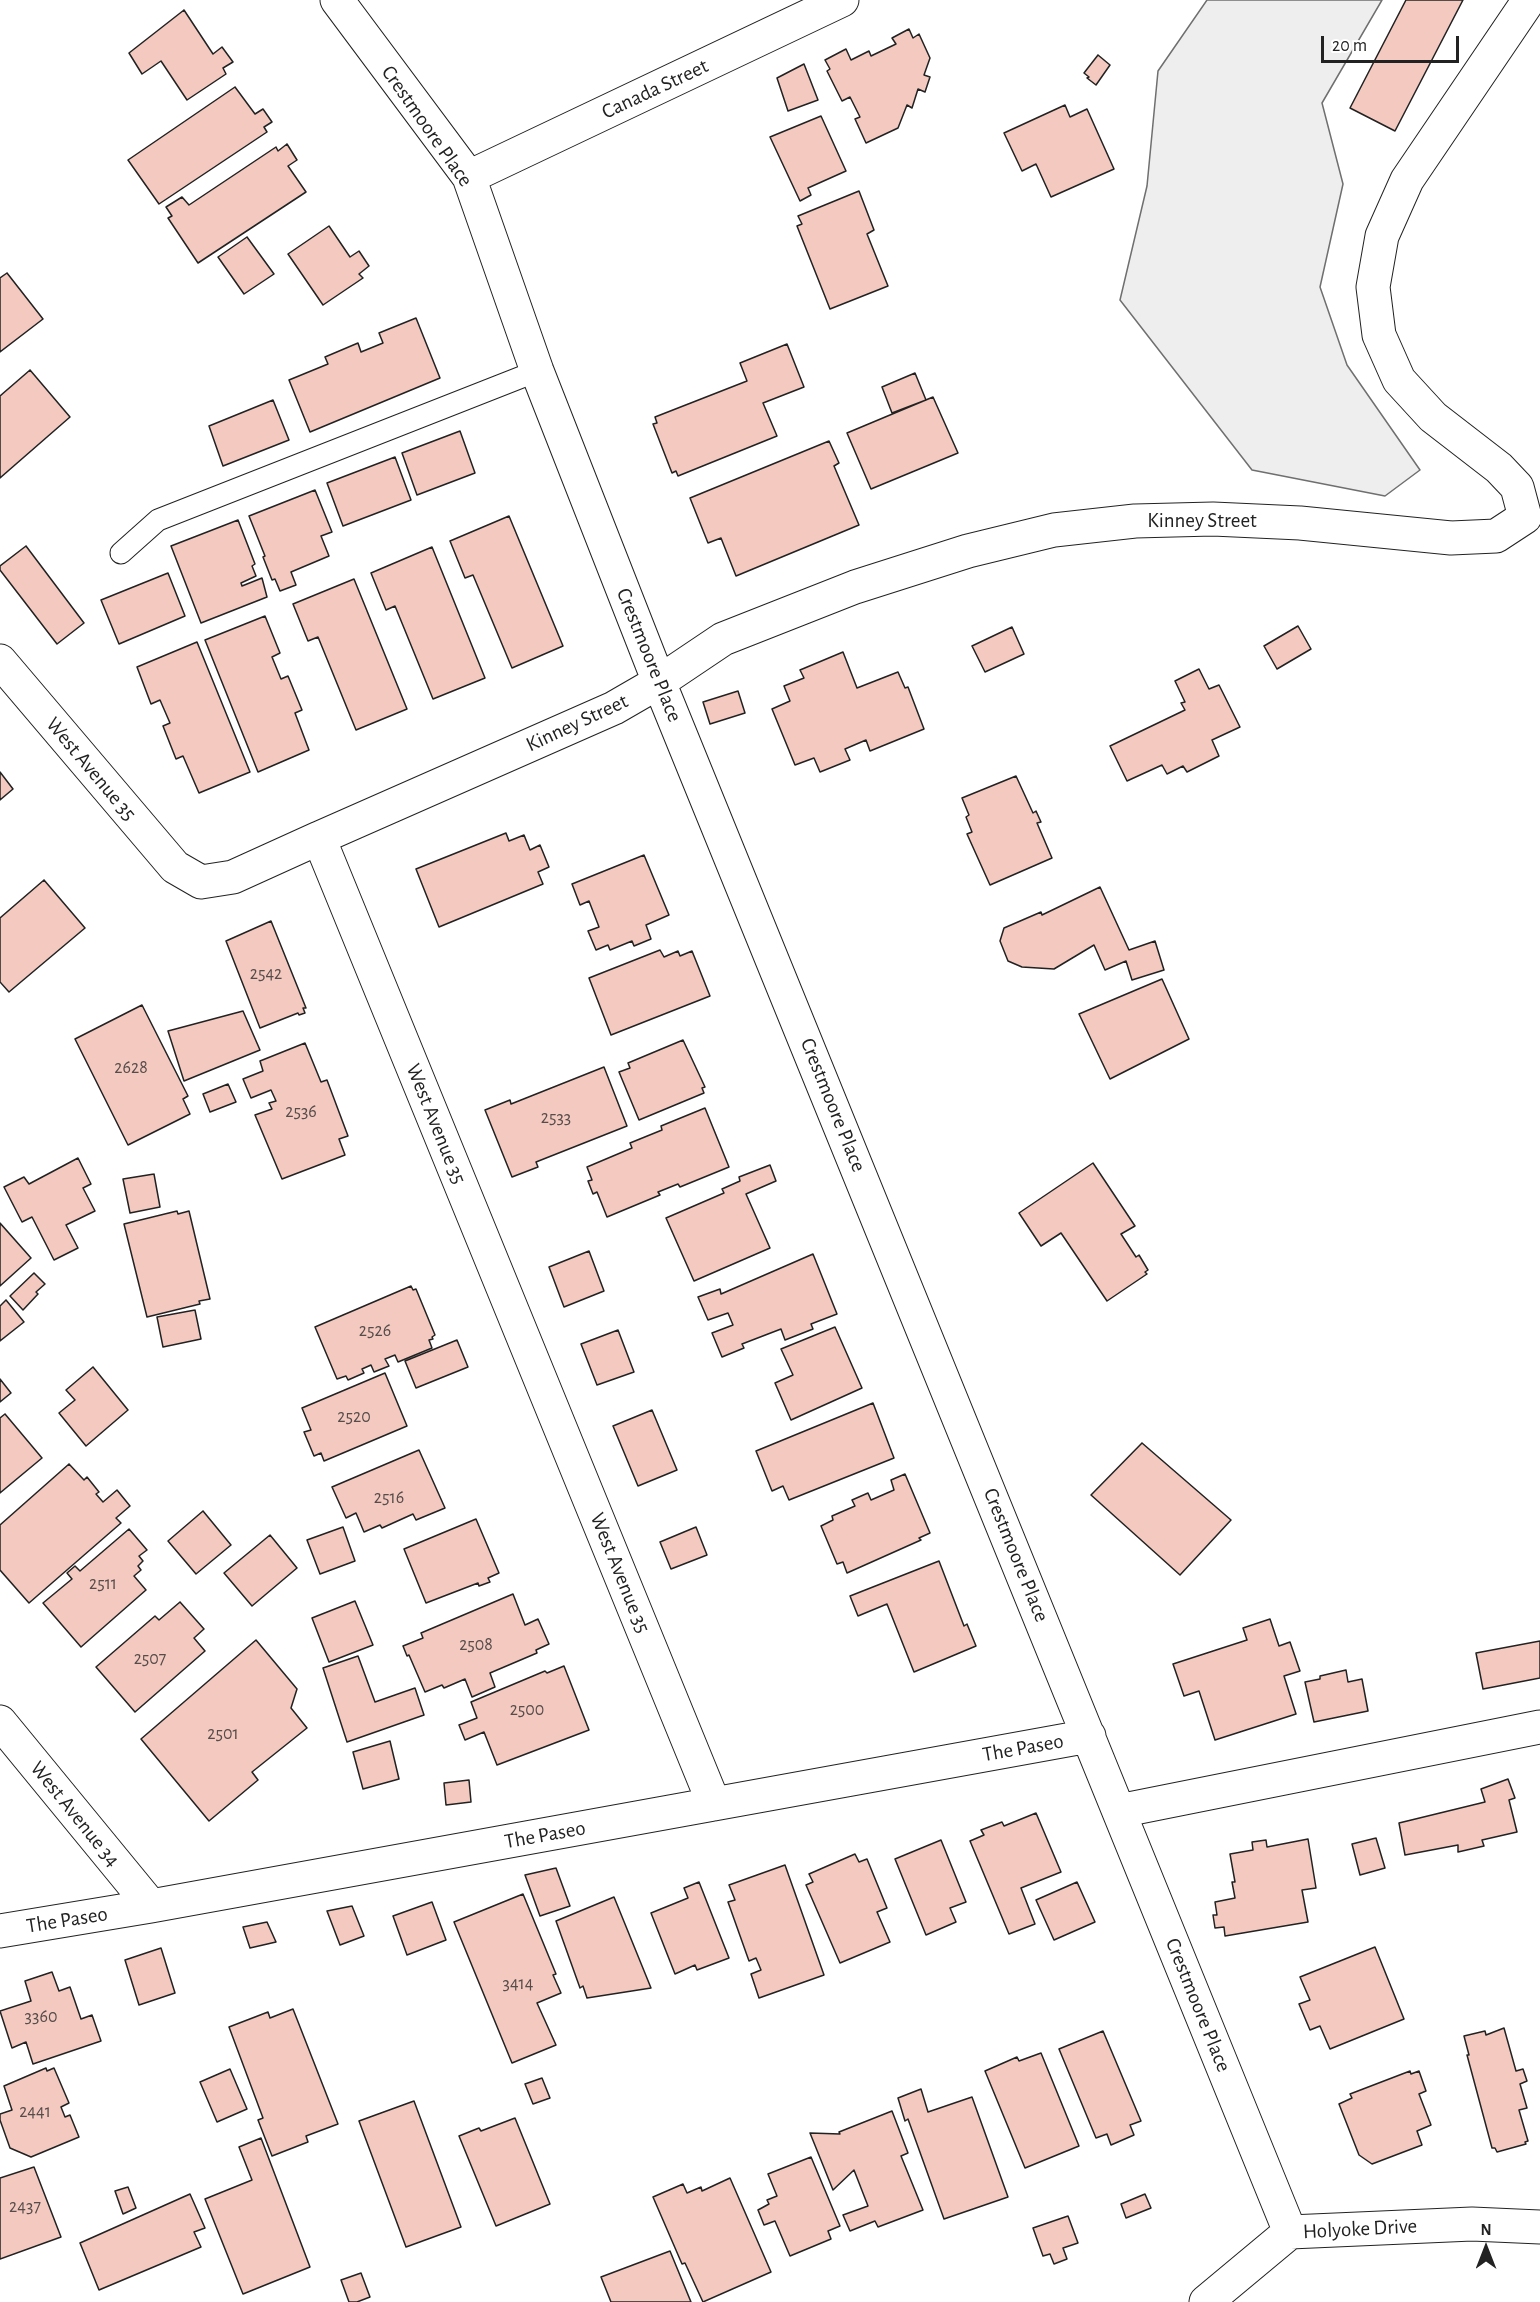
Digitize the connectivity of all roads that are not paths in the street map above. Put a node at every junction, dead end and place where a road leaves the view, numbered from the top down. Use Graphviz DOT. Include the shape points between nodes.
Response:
graph roads {
  1 [pos="338,0"];
  2 [pos="842,0"];
  3 [pos="1529,0"];
  4 [pos="469,177"];
  5 [pos="537,371"];
  6 [pos="122,553"];
  7 [pos="0,661"];
  8 [pos="659,682"];
  9 [pos="319,838"];
  10 [pos="0,1722"];
  11 [pos="1540,1727"];
  12 [pos="1089,1736"];
  13 [pos="714,1804"];
  14 [pos="1119,1811"];
  15 [pos="151,1906"];
  16 [pos="0,1931"];
  17 [pos="1540,2227"];
  18 [pos="1290,2232"];
  19 [pos="1206,2302"];
  1 -- 4 [label="street, Crestmoore Place"];
  2 -- 4 [label="street, Canada Street"];
  3 -- 8 [label="street, Kinney Street" via="1407,180 1382,236 1373,287 1379,335 1400,380 1433,417 1517,487 1525,517 1496,536 1451,538 1213,519 1135,521 1054,530 968,551 855,587 723,639"];
  4 -- 5 [label="street, Crestmoore Place"];
  5 -- 6 [label="lane" via="158,520"];
  5 -- 8 [label="street, Crestmoore Place"];
  7 -- 9 [label="street, West Avenue 35" via="175,867 201,882 233,877"];
  8 -- 9 [label="street, Kinney Street" via="614,708"];
  8 -- 12 [label="street, Crestmoore Place"];
  9 -- 13 [label="street, West Avenue 35"];
  10 -- 15 [label="street, West Avenue 34"];
  11 -- 14 [label="street"];
  12 -- 13 [label="street, The Paseo"];
  12 -- 14 [label="street, Crestmoore Place"];
  13 -- 15 [label="street, The Paseo"];
  14 -- 18 [label="street, Crestmoore Place"];
  15 -- 16 [label="street, The Paseo"];
  17 -- 18 [label="street, Holyoke Drive" via="1472,2224"];
  18 -- 19 [label="street, Holyoke Drive"];
}
